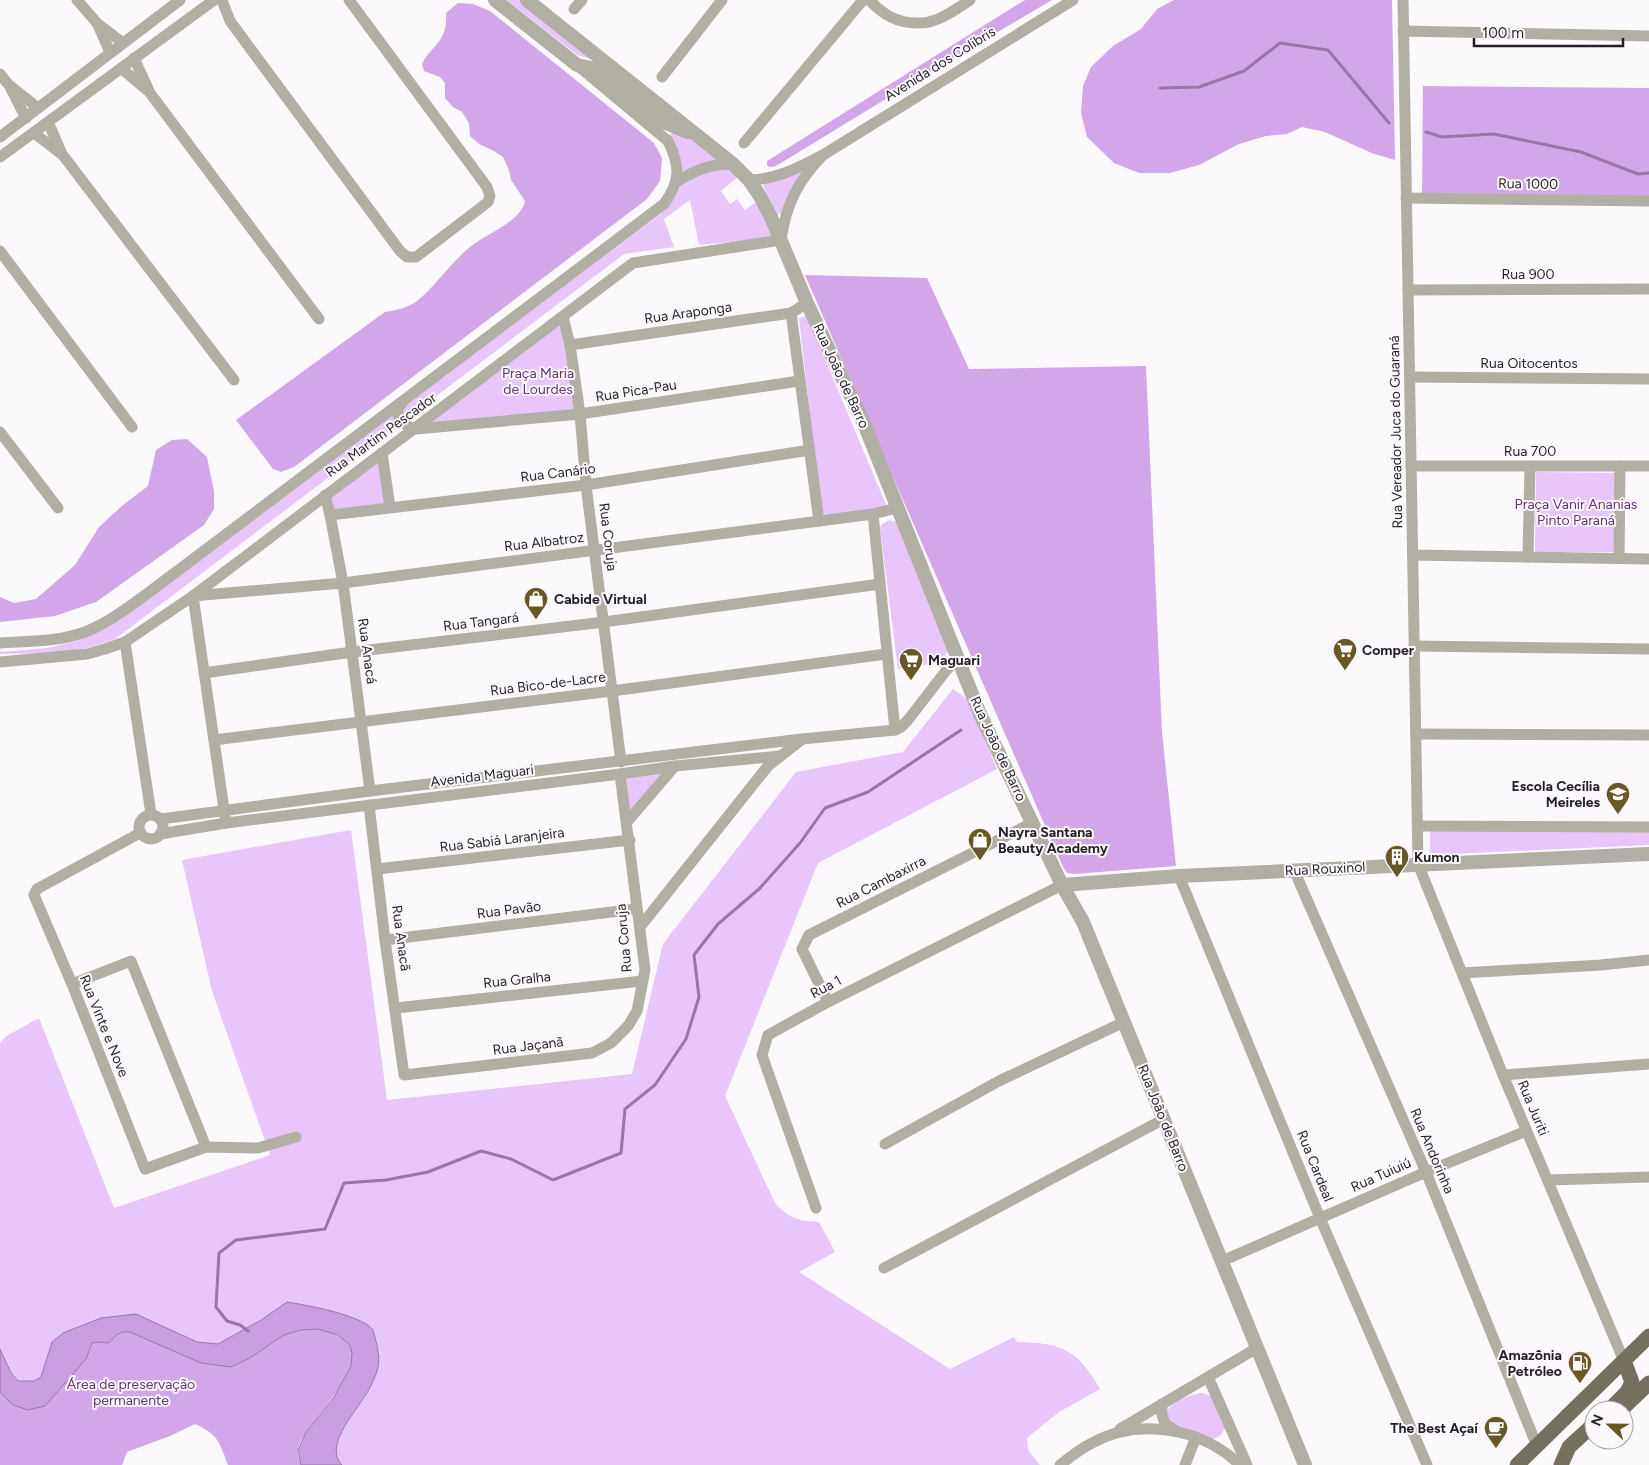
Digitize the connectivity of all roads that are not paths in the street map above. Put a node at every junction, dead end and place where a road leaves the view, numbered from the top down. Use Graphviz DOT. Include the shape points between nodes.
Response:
graph roads {
  1 [pos="77,0"];
  2 [pos="180,0"];
  3 [pos="222,0"];
  4 [pos="349,0"];
  5 [pos="495,0"];
  6 [pos="528,0"];
  7 [pos="722,0"];
  8 [pos="863,0"];
  9 [pos="870,0"];
  10 [pos="970,0"];
  11 [pos="1074,0"];
  12 [pos="1403,0"];
  13 [pos="211,2"];
  14 [pos="230,21"];
  15 [pos="97,23"];
  16 [pos="1404,31"];
  17 [pos="1649,36"];
  18 [pos="123,43"];
  19 [pos="110,52"];
  20 [pos="134,58"];
  21 [pos="577,65"];
  22 [pos="121,68"];
  23 [pos="0,74"];
  24 [pos="662,77"];
  25 [pos="73,81"];
  26 [pos="8,84"];
  27 [pos="150,93"];
  28 [pos="85,96"];
  29 [pos="38,108"];
  30 [pos="26,118"];
  31 [pos="48,122"];
  32 [pos="34,132"];
  33 [pos="698,136"];
  34 [pos="0,137"];
  35 [pos="744,143"];
  36 [pos="62,154"];
  37 [pos="823,155"];
  38 [pos="0,157"];
  39 [pos="733,164"];
  40 [pos="676,182"];
  41 [pos="753,185"];
  42 [pos="1406,198"];
  43 [pos="1649,201"];
  44 [pos="788,209"];
  45 [pos="771,217"];
  46 [pos="782,240"];
  47 [pos="0,251"];
  48 [pos="1649,289"];
  49 [pos="1408,290"];
  50 [pos="807,303"];
  51 [pos="792,313"];
  52 [pos="563,316"];
  53 [pos="319,319"];
  54 [pos="570,345"];
  55 [pos="1410,377"];
  56 [pos="1649,379"];
  57 [pos="234,380"];
  58 [pos="800,381"];
  59 [pos="404,400"];
  60 [pos="580,414"];
  61 [pos="132,427"];
  62 [pos="416,429"];
  63 [pos="0,432"];
  64 [pos="810,450"];
  65 [pos="382,453"];
  66 [pos="1411,466"];
  67 [pos="1530,466"];
  68 [pos="1620,466"];
  69 [pos="1649,466"];
  70 [pos="586,485"];
  71 [pos="325,495"];
  72 [pos="390,507"];
  73 [pos="58,508"];
  74 [pos="897,508"];
  75 [pos="872,514"];
  76 [pos="330,515"];
  77 [pos="819,521"];
  78 [pos="595,550"];
  79 [pos="1413,555"];
  80 [pos="1528,557"];
  81 [pos="1619,558"];
  82 [pos="1649,559"];
  83 [pos="343,583"];
  84 [pos="880,584"];
  85 [pos="193,596"];
  86 [pos="604,622"];
  87 [pos="125,642"];
  88 [pos="0,643"];
  89 [pos="1414,646"];
  90 [pos="1649,649"];
  91 [pos="352,652"];
  92 [pos="886,654"];
  93 [pos="958,657"];
  94 [pos="0,662"];
  95 [pos="204,673"];
  96 [pos="612,691"];
  97 [pos="362,722"];
  98 [pos="895,730"];
  99 [pos="1416,734"];
  100 [pos="1649,736"];
  101 [pos="802,739"];
  102 [pos="214,740"];
  103 [pos="781,742"];
  104 [pos="767,744"];
  105 [pos="780,756"];
  106 [pos="621,762"];
  107 [pos="767,762"];
  108 [pos="675,766"];
  109 [pos="620,774"];
  110 [pos="370,791"];
  111 [pos="370,805"];
  112 [pos="224,810"];
  113 [pos="156,817"];
  114 [pos="627,822"];
  115 [pos="226,823"];
  116 [pos="1032,823"];
  117 [pos="1418,826"];
  118 [pos="1649,827"];
  119 [pos="140,833"];
  120 [pos="160,834"];
  121 [pos="630,840"];
  122 [pos="1649,854"];
  123 [pos="1418,864"];
  124 [pos="377,869"];
  125 [pos="1294,870"];
  126 [pos="1179,876"];
  127 [pos="1062,885"];
  128 [pos="636,909"];
  129 [pos="640,927"];
  130 [pos="386,940"];
  131 [pos="1649,960"];
  132 [pos="1462,973"];
  133 [pos="642,981"];
  134 [pos="72,984"];
  135 [pos="828,1002"];
  136 [pos="396,1008"];
  137 [pos="637,1011"];
  138 [pos="1124,1022"];
  139 [pos="1649,1064"];
  140 [pos="404,1075"];
  141 [pos="1503,1075"];
  142 [pos="1164,1119"];
  143 [pos="1526,1131"];
  144 [pos="296,1137"];
  145 [pos="885,1144"];
  146 [pos="206,1147"];
  147 [pos="1426,1172"];
  148 [pos="1649,1177"];
  149 [pos="1548,1180"];
  150 [pos="816,1208"];
  151 [pos="1320,1218"];
  152 [pos="1222,1262"];
  153 [pos="884,1268"];
  154 [pos="1649,1336"];
  155 [pos="1257,1348"];
  156 [pos="1624,1361"];
  157 [pos="1208,1377"];
  158 [pos="1649,1383"];
  159 [pos="1619,1400"];
  160 [pos="1631,1400"];
  161 [pos="1162,1404"];
  162 [pos="1231,1431"];
  163 [pos="1178,1432"];
  164 [pos="1584,1433"];
  165 [pos="1112,1434"];
  166 [pos="1196,1437"];
  167 [pos="1210,1443"];
  168 [pos="1584,1443"];
  169 [pos="1537,1446"];
  170 [pos="1060,1465"];
  171 [pos="1185,1465"];
  172 [pos="1240,1465"];
  173 [pos="1247,1465"];
  174 [pos="1305,1465"];
  175 [pos="1427,1465"];
  176 [pos="1517,1465"];
  177 [pos="1561,1465"];
  1 -- 15 [label="street"];
  2 -- 18 [label="street"];
  3 -- 14 [label="street"];
  4 -- 14 [label="street" via="487,187 490,196 488,202 416,257 407,257 400,251"];
  5 -- 21 [label="street, Rua João de Barro"];
  6 -- 33 [label="street, Rua João de Barro"];
  7 -- 24 [label="street"];
  8 -- 35 [label="street"];
  9 -- 10 [label="street" via="882,13 910,23 928,23"];
  11 -- 37 [label="street, Avenida dos Colibris"];
  12 -- 16 [label="street, Rua Vereador Juca do Guaraná"];
  13 -- 14 [label="street"];
  13 -- 20 [label="street"];
  15 -- 18 [label="street"];
  15 -- 19 [label="street"];
  16 -- 17 [label="street"];
  16 -- 42 [label="street, Rua Vereador Juca do Guaraná"];
  18 -- 19 [label="street"];
  19 -- 25 [label="street"];
  20 -- 22 [label="street"];
  20 -- 27 [label="street"];
  21 -- 33 [label="street, Rua João de Barro" via="601,74 661,122"];
  21 -- 40 [label="street, Rua João de Barro" via="668,141 675,156"];
  22 -- 27 [label="street"];
  22 -- 28 [label="street"];
  23 -- 26 [label="street"];
  25 -- 28 [label="street"];
  25 -- 29 [label="street"];
  26 -- 29 [label="street"];
  26 -- 30 [label="street"];
  27 -- 53 [label="street"];
  28 -- 31 [label="street"];
  29 -- 30 [label="street"];
  30 -- 34 [label="street"];
  31 -- 32 [label="street"];
  31 -- 36 [label="street"];
  32 -- 36 [label="street"];
  32 -- 38 [label="street"];
  33 -- 39 [label="street, Rua João de Barro"];
  36 -- 57 [label="street"];
  37 -- 41 [label="street, Avenida dos Colibris"];
  37 -- 44 [label="street, Avenida dos Colibris" via="800,181"];
  39 -- 40 [label="street" via="704,168"];
  39 -- 41 [label="street, Rua João de Barro"];
  40 -- 59 [label="street, Rua Martim Pescador" via="658,209"];
  41 -- 45 [label="street, Rua João de Barro"];
  42 -- 43 [label="street, Rua 1000"];
  42 -- 49 [label="street, Rua Vereador Juca do Guaraná"];
  44 -- 45 [label="street" via="779,217"];
  44 -- 46 [label="street, Avenida dos Colibris"];
  45 -- 46 [label="street, Rua João de Barro"];
  46 -- 50 [label="street, Rua João de Barro"];
  46 -- 52 [label="street, Rua Martim Pescador" via="633,263"];
  47 -- 61 [label="street"];
  48 -- 49 [label="street, Rua 900"];
  49 -- 55 [label="street, Rua Vereador Juca do Guaraná"];
  50 -- 51 [label="street, Rua Araponga"];
  50 -- 74 [label="street, Rua João de Barro" via="865,426"];
  51 -- 54 [label="street, Rua Araponga"];
  51 -- 58 [label="street"];
  52 -- 54 [label="street, Rua Coruja"];
  52 -- 62 [label="street, Rua Martim Pescador"];
  54 -- 60 [label="street, Rua Coruja"];
  55 -- 56 [label="street, Rua Oitocentos"];
  55 -- 66 [label="street, Rua Vereador Juca do Guaraná"];
  58 -- 60 [label="street, Rua Pica-Pau"];
  58 -- 64 [label="street"];
  59 -- 62 [label="street" via="398,408 399,417 404,424"];
  59 -- 88 [label="street, Rua Martim Pescador" via="106,621 85,632 67,636"];
  60 -- 62 [label="street, Rua Pica-Pau"];
  60 -- 70 [label="street, Rua Coruja"];
  62 -- 65 [label="street, Rua Martim Pescador"];
  63 -- 73 [label="street"];
  64 -- 70 [label="street, Rua Canário"];
  64 -- 77 [label="street"];
  65 -- 71 [label="street, Rua Martim Pescador"];
  65 -- 72 [label="street"];
  66 -- 67 [label="street, Rua 700"];
  66 -- 79 [label="street, Rua Vereador Juca do Guaraná"];
  67 -- 68 [label="street, Rua 700"];
  67 -- 80 [label="street"];
  68 -- 69 [label="street, Rua 700"];
  68 -- 81 [label="street"];
  70 -- 72 [label="street, Rua Canário"];
  70 -- 78 [label="street, Rua Coruja"];
  71 -- 76 [label="street"];
  71 -- 85 [label="street, Rua Martim Pescador"];
  72 -- 76 [label="street, Rua Canário"];
  74 -- 75 [label="street, Rua Albatroz"];
  74 -- 93 [label="street, Rua João de Barro"];
  75 -- 77 [label="street, Rua Albatroz"];
  75 -- 84 [label="street"];
  76 -- 83 [label="street, Rua Anacá"];
  77 -- 78 [label="street, Rua Albatroz"];
  78 -- 83 [label="street, Rua Albatroz"];
  78 -- 86 [label="street, Rua Coruja"];
  79 -- 80 [label="street"];
  79 -- 89 [label="street, Rua Vereador Juca do Guaraná"];
  80 -- 81 [label="street"];
  81 -- 82 [label="street"];
  83 -- 85 [label="street, Rua Albatroz"];
  83 -- 91 [label="street, Rua Anacá"];
  84 -- 86 [label="street, Rua Tangará"];
  84 -- 92 [label="street"];
  85 -- 87 [label="street, Rua Martim Pescador"];
  85 -- 95 [label="street"];
  86 -- 91 [label="street, Rua Tangará"];
  86 -- 96 [label="street, Rua Coruja"];
  87 -- 94 [label="street, Rua Martim Pescador" via="87,654"];
  87 -- 113 [label="street"];
  89 -- 90 [label="street"];
  89 -- 99 [label="street, Rua Vereador Juca do Guaraná"];
  91 -- 95 [label="street, Rua Tangará"];
  91 -- 97 [label="street, Rua Anacá"];
  92 -- 96 [label="street, Rua Bico-de-Lacre"];
  92 -- 98 [label="street"];
  93 -- 98 [label="street" via="908,720"];
  93 -- 116 [label="street, Rua João de Barro" via="980,714"];
  95 -- 102 [label="street"];
  96 -- 97 [label="street, Rua Bico-de-Lacre"];
  96 -- 106 [label="street, Rua Coruja"];
  97 -- 102 [label="street, Rua Bico-de-Lacre"];
  97 -- 110 [label="street, Rua Anacá"];
  98 -- 101 [label="street, Avenida Maguari"];
  99 -- 100 [label="street"];
  99 -- 117 [label="street, Rua Vereador Juca do Guaraná"];
  101 -- 103 [label="street, Avenida Maguari"];
  101 -- 105 [label="street"];
  102 -- 112 [label="street"];
  103 -- 104 [label="street, Avenida Maguari"];
  103 -- 105 [label="street"];
  104 -- 106 [label="street, Avenida Maguari"];
  104 -- 107 [label="street"];
  105 -- 107 [label="street"];
  106 -- 110 [label="street, Avenida Maguari"];
  107 -- 108 [label="street, Avenida Maguari"];
  107 -- 129 [label="street"];
  108 -- 109 [label="street, Avenida Maguari"];
  108 -- 114 [label="street"];
  109 -- 111 [label="street, Avenida Maguari"];
  109 -- 114 [label="street, Rua Coruja"];
  110 -- 112 [label="street, Avenida Maguari"];
  111 -- 115 [label="street, Avenida Maguari"];
  111 -- 124 [label="street, Rua Anacã"];
  112 -- 113 [label="street, Avenida Maguari"];
  112 -- 115 [label="street"];
  113 -- 119 [label="street" via="144,816 139,826"];
  113 -- 120 [label="street" via="163,827"];
  114 -- 121 [label="street, Rua Coruja"];
  115 -- 120 [label="street, Avenida Maguari"];
  116 -- 127 [label="street, Rua João de Barro"];
  116 -- 135 [label="street, Rua Cambaxirra" via="809,935 802,949"];
  117 -- 118 [label="street"];
  117 -- 123 [label="street, Rua Vereador Juca do Guaraná"];
  119 -- 120 [label="street" via="150,839"];
  119 -- 134 [label="street, Rua Vinte e Nove" via="37,890 34,895"];
  121 -- 124 [label="street, Rua Sabiá Laranjeira"];
  121 -- 128 [label="street, Rua Coruja"];
  122 -- 123 [label="street, Rua Rouxinol"];
  123 -- 125 [label="street, Rua Rouxinol"];
  123 -- 132 [label="street, Rua Juriti"];
  124 -- 130 [label="street, Rua Anacã"];
  125 -- 126 [label="street, Rua Rouxinol"];
  125 -- 147 [label="street, Rua Andorinha"];
  126 -- 127 [label="street, Rua Rouxinol"];
  126 -- 151 [label="street, Rua Cardeal"];
  127 -- 135 [label="street, Rua 1"];
  127 -- 138 [label="street, Rua João de Barro" via="1083,922"];
  128 -- 129 [label="street, Rua Coruja"];
  128 -- 130 [label="street, Rua Pavão"];
  129 -- 133 [label="street, Rua Coruja" via="645,970"];
  130 -- 136 [label="street, Rua Anacã"];
  131 -- 132 [label="street"];
  132 -- 141 [label="street, Rua Juriti"];
  133 -- 136 [label="street, Rua Gralha"];
  133 -- 137 [label="street, Rua Coruja"];
  134 -- 146 [label="street, Rua Vinte e Nove" via="145,1169"];
  134 -- 146 [label="street" via="131,961"];
  135 -- 150 [label="street, Rua 1" via="768,1035 762,1055"];
  136 -- 140 [label="street, Rua Anacã"];
  137 -- 140 [label="street, Rua Jaçanã" via="611,1043 592,1053"];
  138 -- 142 [label="street, Rua João de Barro"];
  138 -- 145 [label="street" via="999,1081"];
  139 -- 141 [label="street"];
  141 -- 143 [label="street, Rua Juriti"];
  142 -- 152 [label="street, Rua João de Barro"];
  142 -- 153 [label="street"];
  143 -- 147 [label="street, Rua Tuiuiú"];
  143 -- 149 [label="street, Rua Juriti"];
  144 -- 146 [label="street" via="258,1148"];
  147 -- 151 [label="street, Rua Tuiuiú"];
  147 -- 169 [label="street, Rua Andorinha"];
  148 -- 149 [label="street"];
  149 -- 156 [label="street, Rua Juriti"];
  151 -- 152 [label="street, Rua Tuiuiú"];
  151 -- 175 [label="street, Rua Cardeal"];
  152 -- 155 [label="street, Rua João de Barro"];
  154 -- 156 [label="main road"];
  155 -- 157 [label="street"];
  155 -- 174 [label="street, Rua João de Barro"];
  156 -- 159 [label="main road" via="1632,1382"];
  156 -- 169 [label="main road"];
  157 -- 161 [label="street"];
  157 -- 162 [label="street"];
  158 -- 160 [label="main road"];
  161 -- 163 [label="street" via="1165,1424"];
  161 -- 165 [label="street"];
  162 -- 167 [label="street" via="1216,1445"];
  162 -- 173 [label="street"];
  163 -- 165 [label="street" via="1149,1429"];
  163 -- 166 [label="street"];
  164 -- 177 [label="main road" via="1569,1446"];
  165 -- 170 [label="street" via="1076,1452"];
  166 -- 167 [label="street"];
  166 -- 171 [label="street"];
  167 -- 172 [label="street"];
  168 -- 177 [label="main road"];
  169 -- 176 [label="main road"];
}
